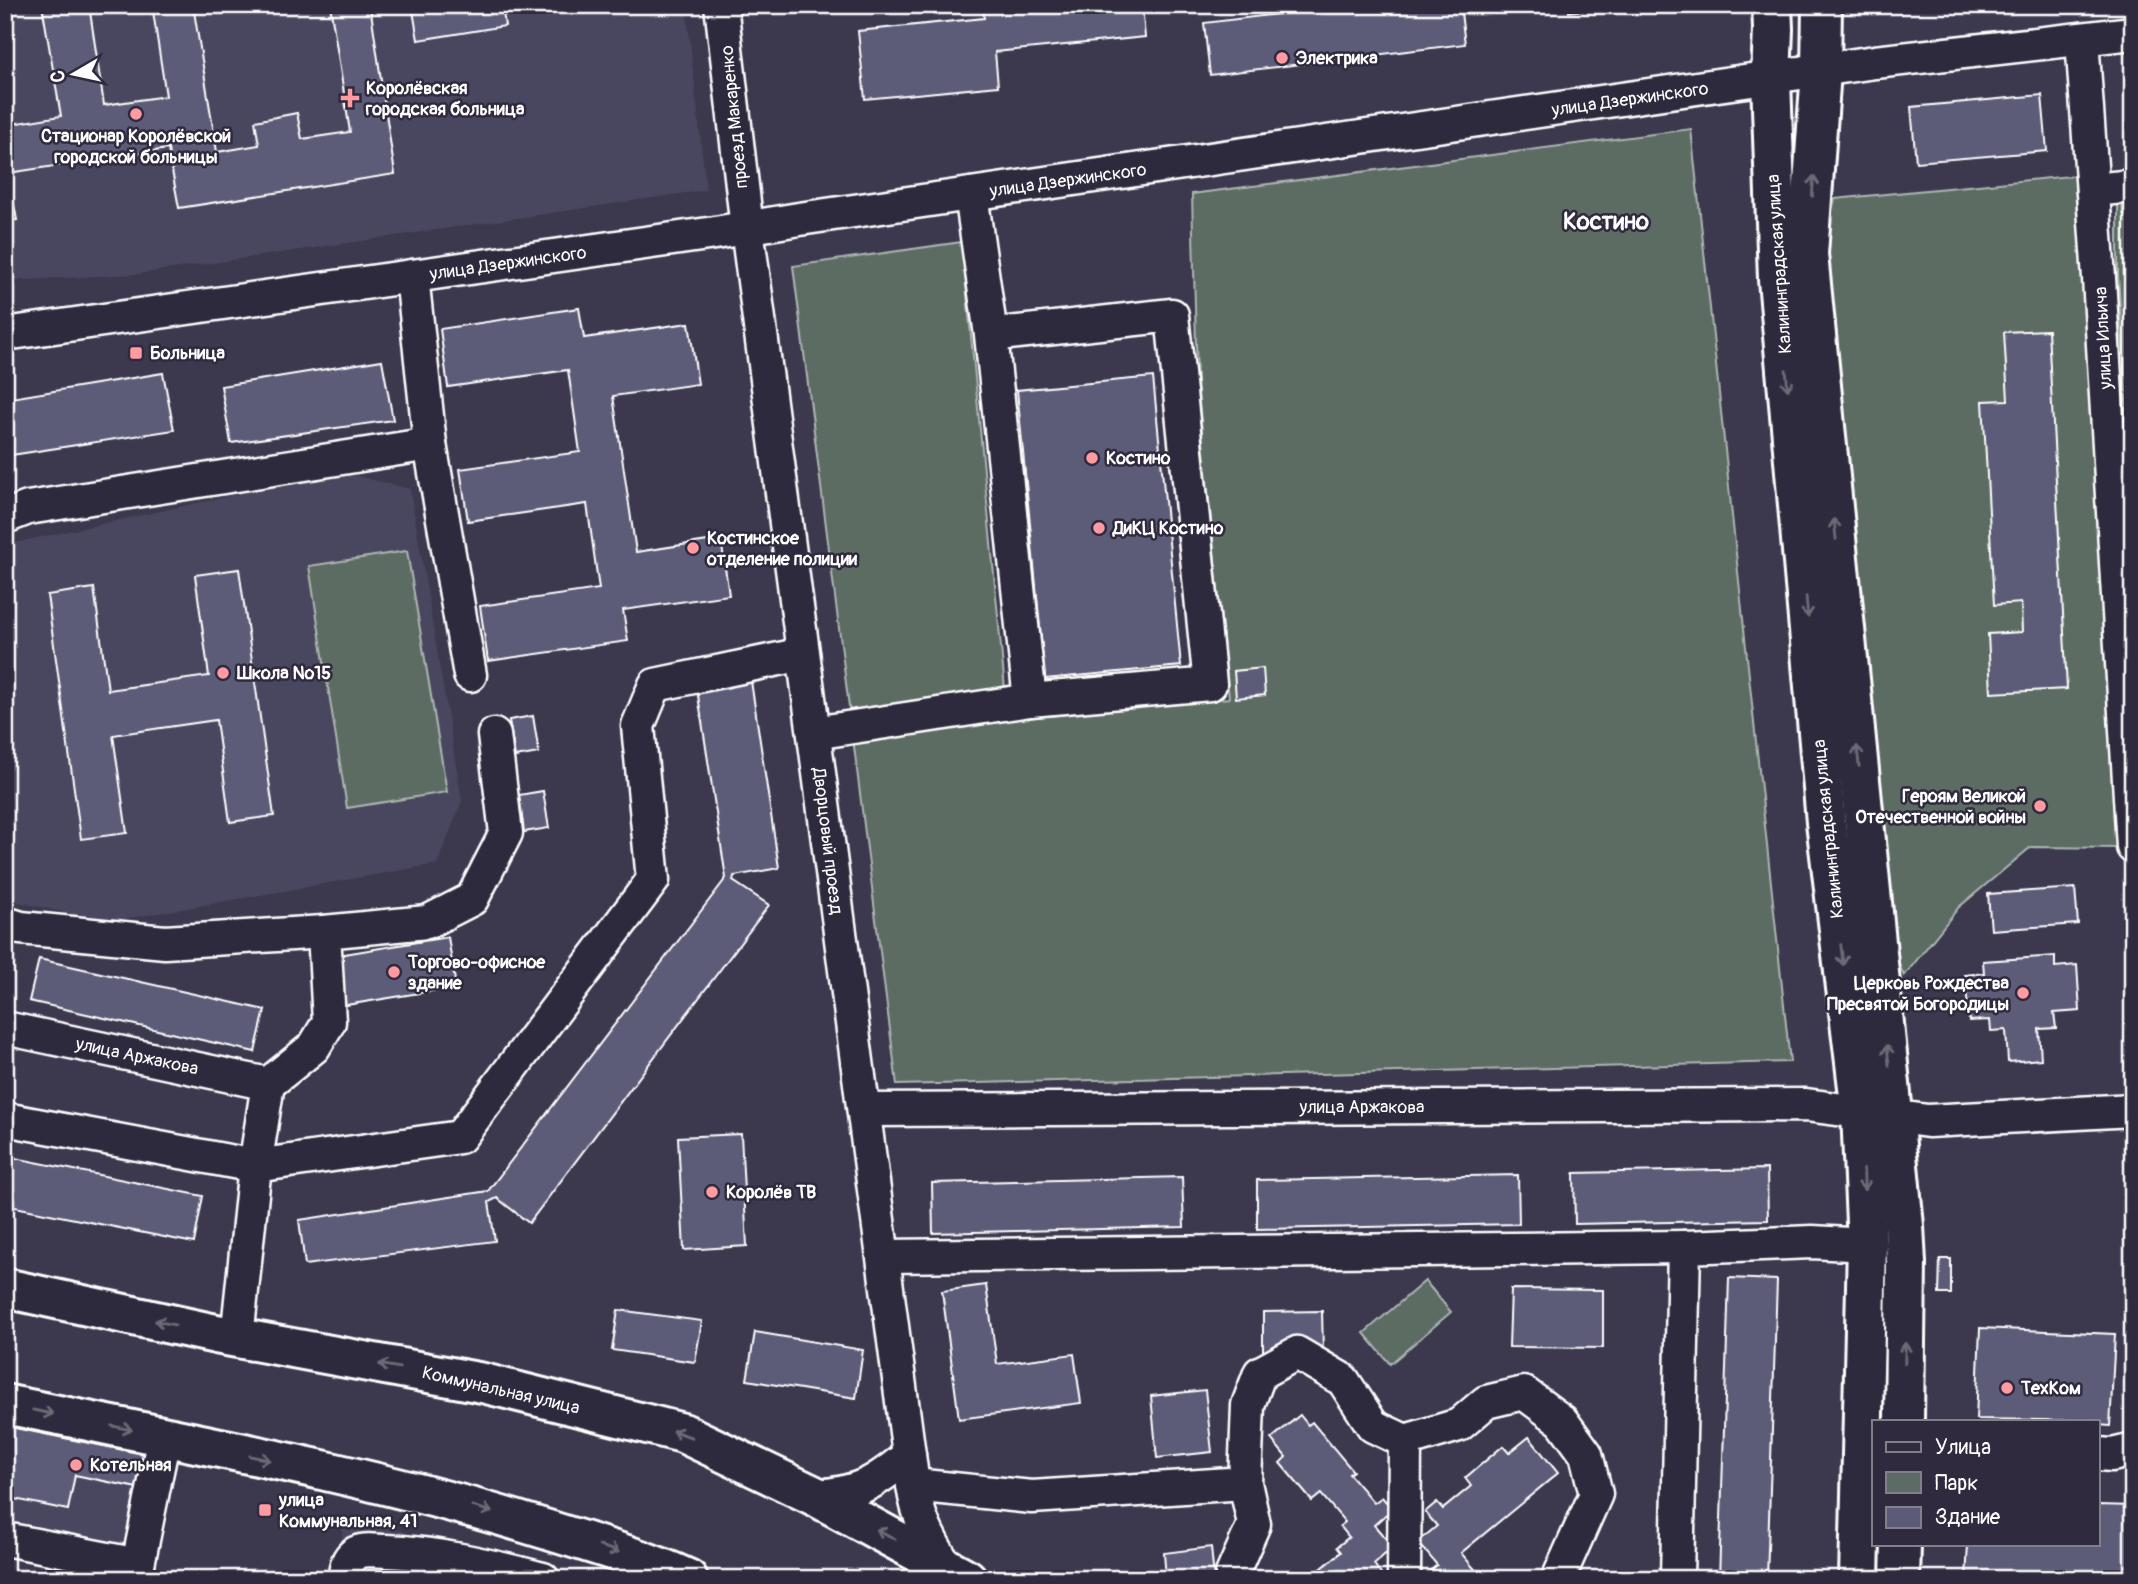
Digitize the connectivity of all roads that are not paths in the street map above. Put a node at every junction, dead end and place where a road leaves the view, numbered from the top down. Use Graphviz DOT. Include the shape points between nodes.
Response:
graph roads {
  1 [pos="721,5"];
  2 [pos="1772,5"];
  3 [pos="1822,5"];
  4 [pos="2133,33"];
  5 [pos="2082,39"];
  6 [pos="1821,71"];
  7 [pos="1771,79"];
  8 [pos="2133,186"];
  9 [pos="2093,190"];
  10 [pos="971,194"];
  11 [pos="747,228"];
  12 [pos="412,276"];
  13 [pos="5,334"];
  14 [pos="991,335"];
  15 [pos="430,444"];
  16 [pos="5,517"];
  17 [pos="803,654"];
  18 [pos="470,675"];
  19 [pos="1030,700"];
  20 [pos="814,733"];
  21 [pos="494,735"];
  22 [pos="2133,847"];
  23 [pos="5,923"];
  24 [pos="324,932"];
  25 [pos="5,1028"];
  26 [pos="268,1084"];
  27 [pos="863,1110"];
  28 [pos="2133,1110"];
  29 [pos="1878,1114"];
  30 [pos="5,1119"];
  31 [pos="255,1166"];
  32 [pos="1867,1245"];
  33 [pos="1684,1247"];
  34 [pos="883,1256"];
  35 [pos="5,1288"];
  36 [pos="237,1338"];
  37 [pos="5,1404"];
  38 [pos="1904,1420"];
  39 [pos="164,1437"];
  40 [pos="1405,1441"];
  41 [pos="911,1470"];
  42 [pos="1245,1483"];
  43 [pos="815,1496"];
  44 [pos="5,1539"];
  45 [pos="1901,1546"];
  46 [pos="136,1572"];
  47 [pos="956,1572"];
  48 [pos="345,1579"];
  49 [pos="543,1579"];
  50 [pos="688,1579"];
  51 [pos="1233,1579"];
  52 [pos="1404,1579"];
  53 [pos="1558,1579"];
  54 [pos="1677,1579"];
  55 [pos="1859,1579"];
  56 [pos="1900,1579"];
  1 -- 11 [label="street, проезд Макаренко"];
  2 -- 7 [label="main road, Калининградская улица"];
  3 -- 6 [label="main road, Калининградская улица"];
  4 -- 5 [label="street, улица Дзержинского"];
  5 -- 6 [label="street, улица Дзержинского"];
  5 -- 9 [label="street, улица Ильича"];
  6 -- 7 [label="street, улица Дзержинского"];
  29 -- 6 [label="main road, Калининградская улица, one-way" via="1808,254"];
  7 -- 10 [label="street, улица Дзержинского"];
  7 -- 29 [label="main road, Калининградская улица, one-way" via="1778,279 1826,822"];
  8 -- 9 [label="street"];
  9 -- 22 [label="street, улица Ильича"];
  10 -- 11 [label="street, улица Дзержинского"];
  10 -- 14 [label="street"];
  11 -- 12 [label="street, улица Дзержинского"];
  11 -- 17 [label="street, Дворцовый проезд"];
  12 -- 13 [label="street, улица Дзержинского"];
  12 -- 15 [label="street"];
  14 -- 19 [label="street"];
  14 -- 19 [label="street" via="1172,315 1210,684"];
  15 -- 16 [label="street" via="28,508"];
  15 -- 18 [label="street"];
  17 -- 20 [label="street, Дворцовый проезд"];
  17 -- 31 [label="street" via="655,685 638,726 653,880 460,1137"];
  19 -- 20 [label="street"];
  20 -- 27 [label="street, Дворцовый проезд"];
  21 -- 24 [label="street" via="506,833 472,900 427,922"];
  23 -- 24 [label="street" via="165,942"];
  24 -- 26 [label="street" via="329,1022 314,1047"];
  25 -- 26 [label="street, улица Аржакова"];
  26 -- 31 [label="street"];
  27 -- 29 [label="street, улица Аржакова" via="1805,1105"];
  27 -- 34 [label="street, Дворцовый проезд"];
  28 -- 29 [label="street, улица Аржакова" via="1928,1121"];
  29 -- 32 [label="main road, Калининградская улица, one-way"];
  38 -- 29 [label="main road, Калининградская улица, one-way" via="1906,1263"];
  30 -- 31 [label="street"];
  31 -- 36 [label="street"];
  32 -- 33 [label="street" via="1812,1242"];
  32 -- 55 [label="main road, Калининградская улица"];
  33 -- 34 [label="street"];
  33 -- 54 [label="street"];
  34 -- 41 [label="street, Дворцовый проезд"];
  36 -- 35 [label="main road, Коммунальная улица, one-way"];
  43 -- 36 [label="main road, Коммунальная улица, one-way" via="683,1433 483,1383"];
  37 -- 39 [label="main road, one-way"];
  39 -- 46 [label="street"];
  39 -- 50 [label="main road, one-way" via="457,1502 646,1560"];
  40 -- 42 [label="street" via="1373,1426 1343,1380 1297,1353 1260,1373 1248,1405"];
  40 -- 52 [label="street"];
  40 -- 53 [label="street" via="1459,1425 1486,1402 1524,1393 1562,1421 1586,1454 1596,1494"];
  41 -- 42 [label="street" via="1032,1497"];
  41 -- 43 [label="street" via="844,1494"];
  41 -- 47 [label="street, Дворцовый проезд" via="926,1534"];
  42 -- 51 [label="street" via="1254,1524"];
  47 -- 43 [label="main road, Коммунальная улица, one-way"];
  44 -- 46 [label="street"];
  45 -- 56 [label="main road"];
  48 -- 49 [label="street" via="351,1556 362,1550 421,1552"];
}
